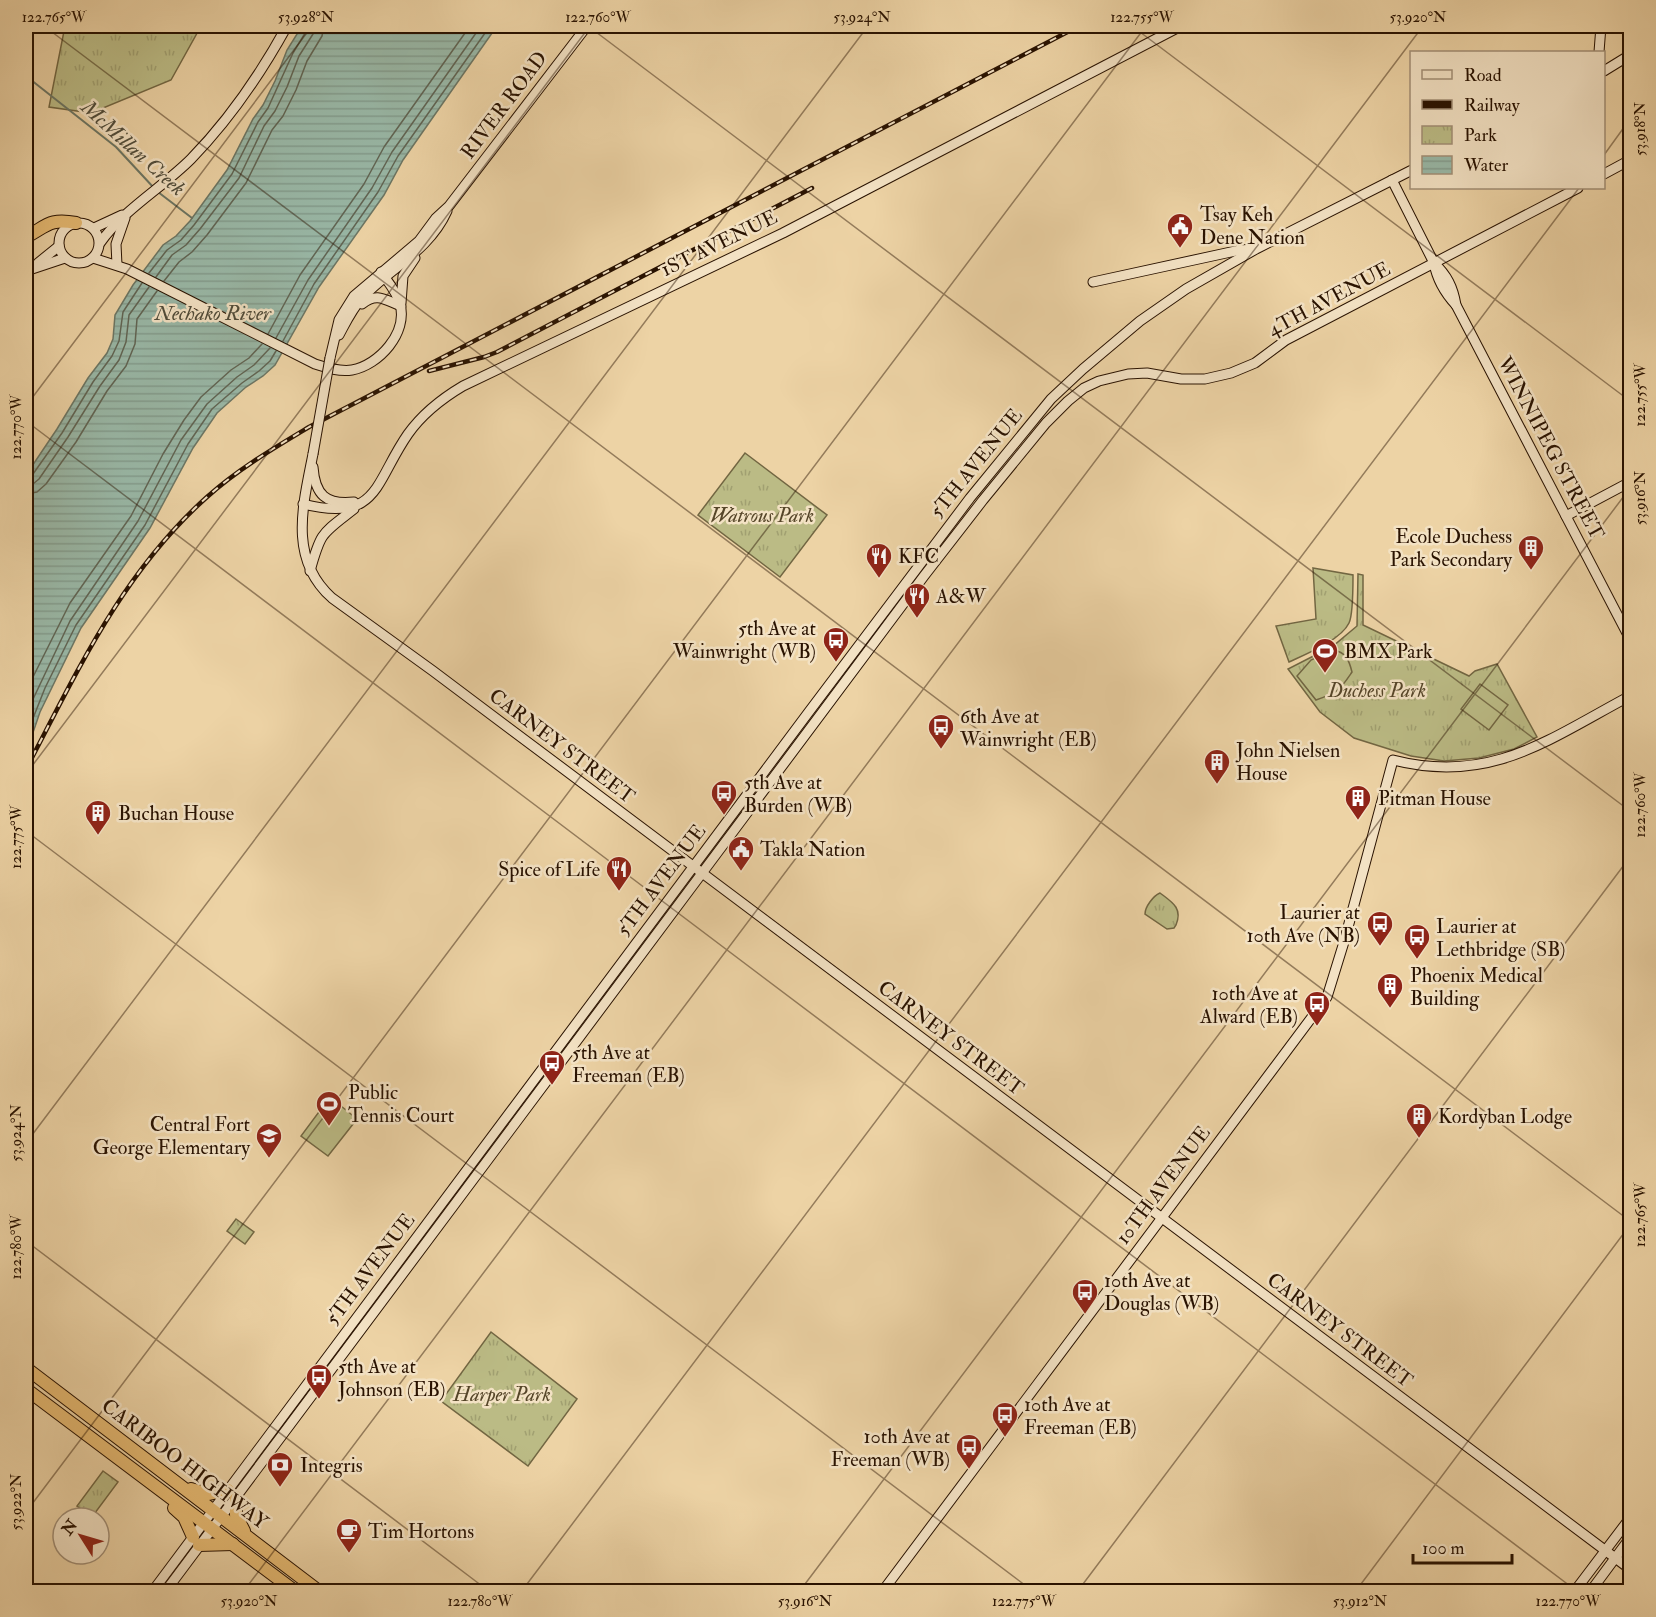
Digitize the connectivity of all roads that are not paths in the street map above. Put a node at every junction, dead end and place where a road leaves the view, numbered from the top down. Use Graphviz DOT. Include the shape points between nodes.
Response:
graph roads {
  1 [pos="287,26"];
  2 [pos="587,26"];
  3 [pos="1181,26"];
  4 [pos="1601,26"];
  5 [pos="1599,51"];
  6 [pos="1630,55"];
  7 [pos="1605,70"];
  8 [pos="1630,160"];
  9 [pos="1410,171"];
  10 [pos="1605,173"];
  11 [pos="1392,180"];
  12 [pos="1576,189"];
  13 [pos="449,206"];
  14 [pos="127,213"];
  15 [pos="75,223"];
  16 [pos="94,228"];
  17 [pos="26,237"];
  18 [pos="100,244"];
  19 [pos="59,246"];
  20 [pos="422,248"];
  21 [pos="1256,249"];
  22 [pos="65,258"];
  23 [pos="93,258"];
  24 [pos="1434,263"];
  25 [pos="117,265"];
  26 [pos="27,270"];
  27 [pos="383,275"];
  28 [pos="1093,282"];
  29 [pos="401,306"];
  30 [pos="345,323"];
  31 [pos="334,345"];
  32 [pos="1084,388"];
  33 [pos="312,454"];
  34 [pos="1630,482"];
  35 [pos="362,501"];
  36 [pos="303,504"];
  37 [pos="1566,516"];
  38 [pos="310,571"];
  39 [pos="1630,639"];
  40 [pos="1630,696"];
  41 [pos="693,867"];
  42 [pos="702,874"];
  43 [pos="1161,1218"];
  44 [pos="26,1368"];
  45 [pos="26,1389"];
  46 [pos="90,1438"];
  47 [pos="181,1485"];
  48 [pos="232,1493"];
  49 [pos="1630,1518"];
  50 [pos="213,1520"];
  51 [pos="246,1535"];
  52 [pos="1630,1538"];
  53 [pos="196,1541"];
  54 [pos="233,1545"];
  55 [pos="1606,1551"];
  56 [pos="1615,1558"];
  57 [pos="1630,1569"];
  58 [pos="152,1592"];
  59 [pos="165,1592"];
  60 [pos="296,1592"];
  61 [pos="306,1592"];
  62 [pos="320,1592"];
  63 [pos="882,1592"];
  64 [pos="1574,1592"];
  65 [pos="1590,1592"];
  1 -- 14 [label="main road" via="234,111 166,182"];
  2 -- 13 [label="main road, RIVER ROAD"];
  3 -- 35 [label="main road, 1ST AVENUE" via="783,233 463,386 421,417 379,486"];
  4 -- 5 [label="main road"];
  6 -- 7 [label="main road"];
  8 -- 10 [label="main road"];
  9 -- 11 [label="main road"];
  11 -- 21 [label="main road"];
  11 -- 24 [label="main road, WINNIPEG STREET"];
  12 -- 24 [label="main road, 4TH AVENUE"];
  13 -- 20 [label="main road, RIVER ROAD"];
  13 -- 27 [label="main road, RIVER ROAD"];
  14 -- 16 [label="main road"];
  14 -- 18 [label="main road"];
  14 -- 25 [label="main road" via="116,244"];
  15 -- 16 [label="main road"];
  15 -- 17 [label="highway" via="63,220 47,224"];
  15 -- 19 [label="main road" via="64,229"];
  16 -- 18 [label="main road"];
  18 -- 23 [label="main road"];
  18 -- 25 [label="main road"];
  19 -- 22 [label="main road"];
  19 -- 26 [label="main road"];
  20 -- 27 [label="main road, RIVER ROAD"];
  20 -- 29 [label="main road" via="403,276"];
  21 -- 28 [label="main road"];
  21 -- 41 [label="main road, 5TH AVENUE" via="1152,311 1051,399 970,498"];
  22 -- 23 [label="main road" via="77,263"];
  22 -- 26 [label="main road"];
  23 -- 25 [label="main road"];
  24 -- 32 [label="main road, 4TH AVENUE" via="1286,340 1244,369 1205,379 1128,374"];
  24 -- 37 [label="main road, WINNIPEG STREET" via="1454,290 1456,304"];
  25 -- 29 [label="main road" via="315,364 337,370 352,370 380,355 395,337"];
  27 -- 29 [label="main road"];
  27 -- 30 [label="main road, RIVER ROAD"];
  27 -- 31 [label="main road, RIVER ROAD" via="363,287 347,306 339,320"];
  29 -- 30 [label="main road" via="371,297"];
  30 -- 31 [label="main road, RIVER ROAD"];
  31 -- 33 [label="main road, RIVER ROAD, bridge"];
  32 -- 42 [label="main road, 5TH AVENUE" via="1046,423 983,500"];
  33 -- 35 [label="main road" via="319,492 329,501"];
  33 -- 36 [label="main road, RIVER ROAD"];
  34 -- 37 [label="main road"];
  35 -- 36 [label="main road" via="340,510"];
  35 -- 38 [label="main road, 1ST AVENUE" via="324,532"];
  36 -- 38 [label="main road, CARNEY STREET" via="303,548"];
  37 -- 39 [label="main road, WINNIPEG STREET"];
  38 -- 41 [label="main road, CARNEY STREET" via="332,598"];
  40 -- 43 [label="main road, 10TH AVENUE" via="1546,741 1500,760 1436,768 1393,760 1330,990"];
  41 -- 42 [label="main road, CARNEY STREET"];
  41 -- 48 [label="main road, 5TH AVENUE"];
  42 -- 43 [label="main road, CARNEY STREET"];
  42 -- 48 [label="main road, 5TH AVENUE"];
  43 -- 55 [label="main road, CARNEY STREET"];
  43 -- 63 [label="main road, 10TH AVENUE"];
  44 -- 47 [label="highway, CARIBOO HIGHWAY"];
  45 -- 46 [label="highway, CARIBOO HIGHWAY"];
  46 -- 50 [label="highway, CARIBOO HIGHWAY"];
  46 -- 53 [label="highway" via="184,1517"];
  47 -- 48 [label="highway" via="209,1494"];
  47 -- 50 [label="highway, CARIBOO HIGHWAY"];
  48 -- 50 [label="main road, 5TH AVENUE"];
  48 -- 51 [label="highway" via="236,1515"];
  49 -- 55 [label="main road"];
  50 -- 51 [label="highway, CARIBOO HIGHWAY"];
  50 -- 53 [label="main road, 5TH AVENUE"];
  50 -- 54 [label="highway, CARIBOO HIGHWAY"];
  50 -- 61 [label="highway"];
  51 -- 62 [label="highway, CARIBOO HIGHWAY"];
  52 -- 56 [label="main road"];
  53 -- 54 [label="highway"];
  53 -- 58 [label="main road, 5TH AVENUE"];
  53 -- 59 [label="main road, 5TH AVENUE"];
  54 -- 60 [label="highway, CARIBOO HIGHWAY"];
  55 -- 56 [label="main road, CARNEY STREET"];
  55 -- 64 [label="main road"];
  56 -- 57 [label="main road, CARNEY STREET"];
  56 -- 65 [label="main road"];
}
